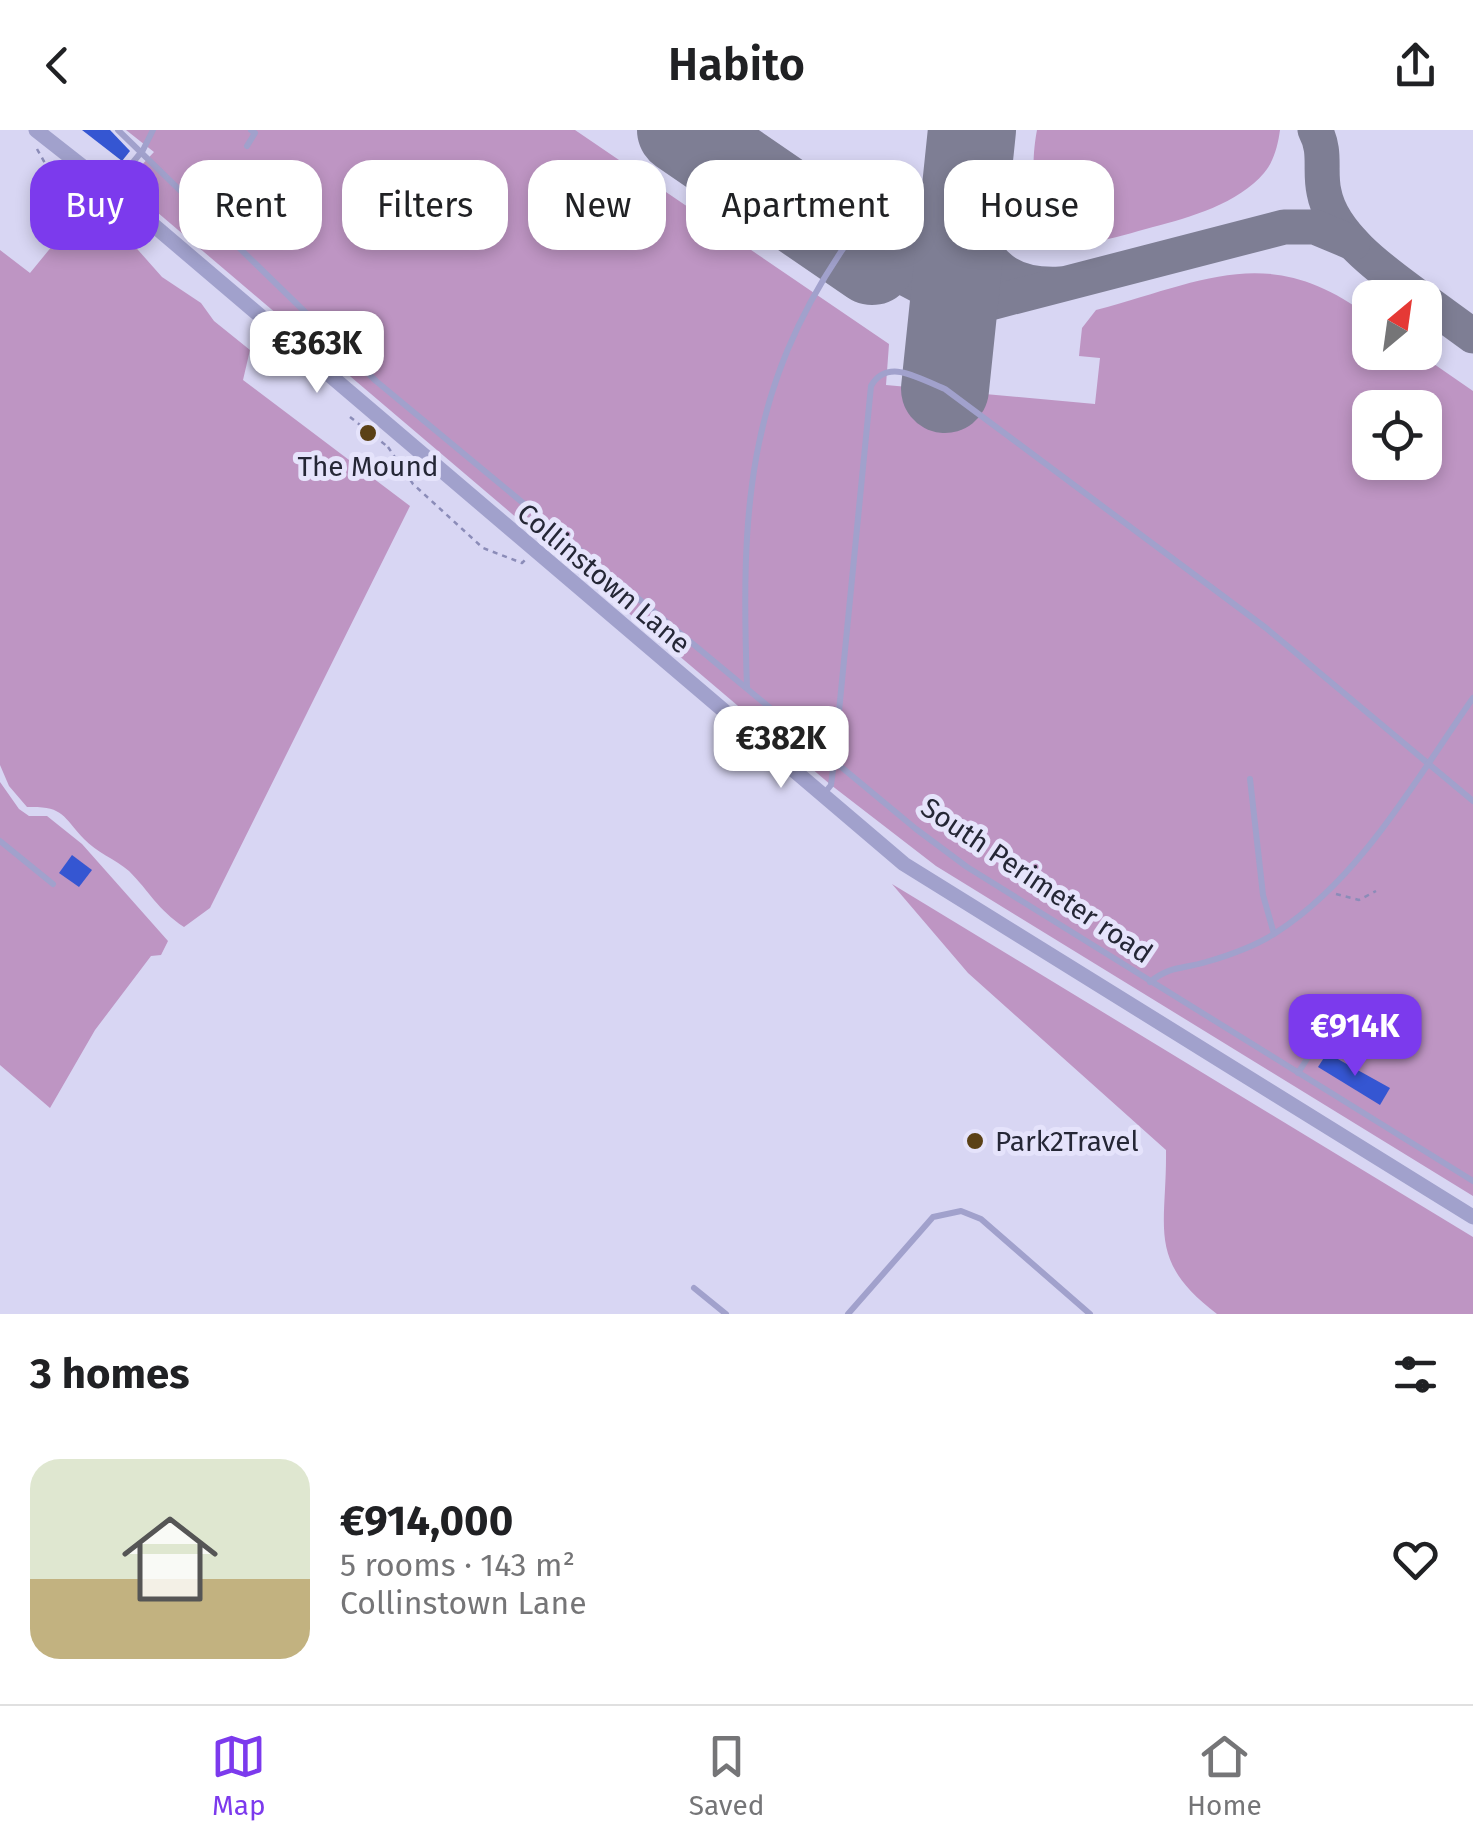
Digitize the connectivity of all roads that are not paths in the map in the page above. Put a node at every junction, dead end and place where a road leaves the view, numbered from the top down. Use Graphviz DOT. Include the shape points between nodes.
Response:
graph roads {
  1 [pos="36,130"];
  2 [pos="118,130"];
  3 [pos="153,130"];
  4 [pos="251,130"];
  5 [pos="247,146"];
  6 [pos="143,150"];
  7 [pos="74,160"];
  8 [pos="135,160"];
  9 [pos="159,232"];
  10 [pos="842,250"];
  11 [pos="747,689"];
  12 [pos="1473,698"];
  13 [pos="834,762"];
  14 [pos="1427,764"];
  15 [pos="1250,779"];
  16 [pos="822,796"];
  17 [pos="1473,801"];
  18 [pos="0,841"];
  19 [pos="53,884"];
  20 [pos="1274,934"];
  21 [pos="1150,982"];
  22 [pos="1350,1058"];
  23 [pos="1298,1074"];
  24 [pos="1473,1181"];
  25 [pos="1473,1217"];
  26 [pos="694,1288"];
  27 [pos="726,1314"];
  28 [pos="848,1314"];
  29 [pos="1090,1314"];
  1 -- 7 [label="street, Collinstown Lane"];
  2 -- 6 [label="lane, South Perimeter road"];
  3 -- 6 [label="lane"];
  4 -- 5 [label="lane"];
  6 -- 8 [label="lane"];
  6 -- 11 [label="lane, South Perimeter road" via="376,380"];
  9 -- 16 [label="street, Collinstown Lane" via="394,442"];
  10 -- 11 [label="lane" via="814,290 776,375 754,454 743,581"];
  11 -- 13 [label="lane, South Perimeter road"];
  12 -- 14 [label="lane"];
  13 -- 14 [label="lane" via="871,386 889,369 946,388 1266,628"];
  13 -- 16 [label="lane"];
  13 -- 21 [label="lane, South Perimeter road" via="967,867"];
  14 -- 17 [label="lane"];
  14 -- 20 [label="lane" via="1329,890"];
  15 -- 20 [label="lane"];
  16 -- 25 [label="street, Collinstown Lane" via="904,864 973,909"];
  18 -- 19 [label="lane"];
  20 -- 21 [label="lane" via="1202,964 1166,968"];
  21 -- 23 [label="lane, South Perimeter road"];
  22 -- 23 [label="lane" via="1319,1040"];
  23 -- 24 [label="lane, South Perimeter road"];
  26 -- 27 [label="lane"];
  28 -- 29 [label="lane" via="933,1218 960,1211 987,1224"];
}
